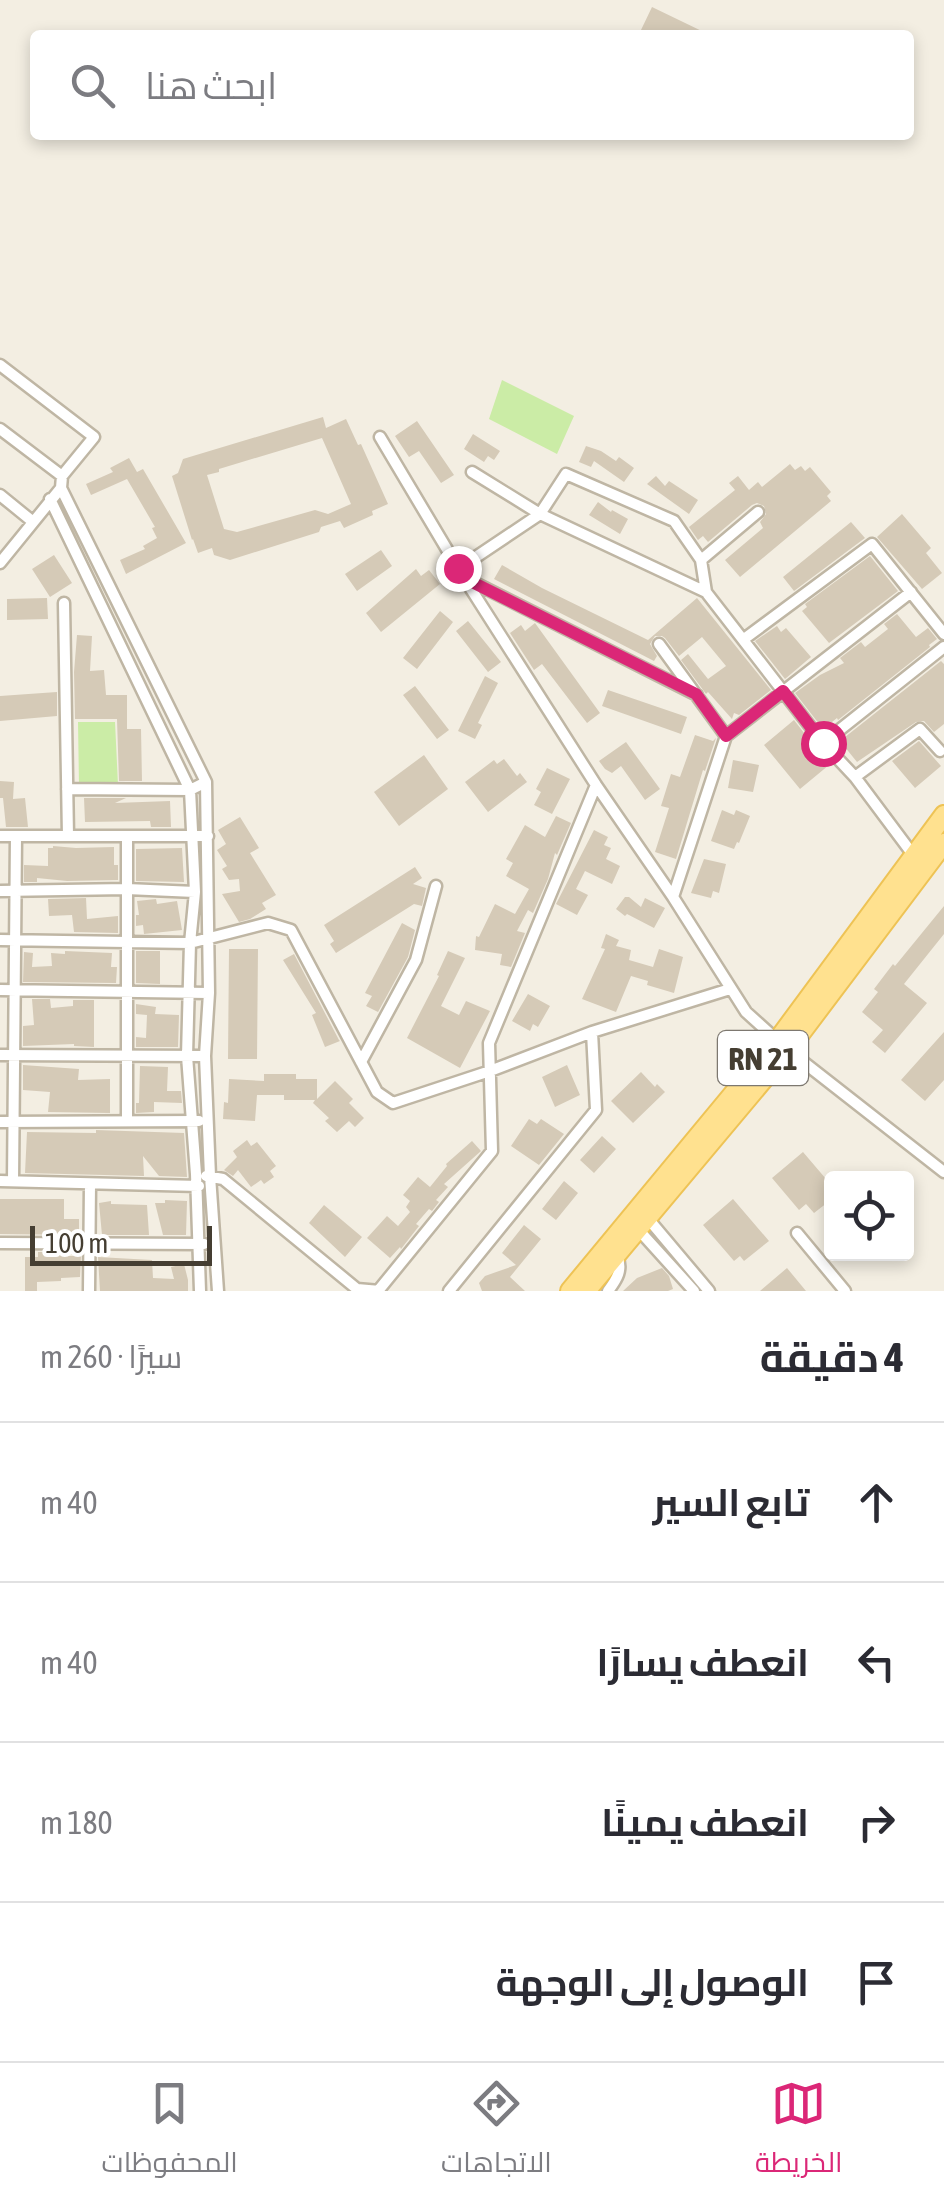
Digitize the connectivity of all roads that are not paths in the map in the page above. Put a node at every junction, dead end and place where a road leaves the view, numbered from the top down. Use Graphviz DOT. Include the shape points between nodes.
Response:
graph roads {
  1 [pos="0,365"];
  2 [pos="0,429"];
  3 [pos="380,437"];
  4 [pos="472,472"];
  5 [pos="61,482"];
  6 [pos="0,496"];
  7 [pos="50,499"];
  8 [pos="758,512"];
  9 [pos="540,514"];
  10 [pos="32,520"];
  11 [pos="701,560"];
  12 [pos="0,563"];
  13 [pos="461,573"];
  14 [pos="706,592"];
  15 [pos="911,592"];
  16 [pos="64,603"];
  17 [pos="944,634"];
  18 [pos="744,639"];
  19 [pos="660,644"];
  20 [pos="944,647"];
  21 [pos="783,691"];
  22 [pos="696,694"];
  23 [pos="726,736"];
  24 [pos="823,743"];
  25 [pos="940,751"];
  26 [pos="854,778"];
  27 [pos="206,782"];
  28 [pos="596,785"];
  29 [pos="67,790"];
  30 [pos="190,790"];
  31 [pos="944,815"];
  32 [pos="0,836"];
  33 [pos="16,836"];
  34 [pos="68,836"];
  35 [pos="127,836"];
  36 [pos="190,836"];
  37 [pos="208,836"];
  38 [pos="944,843"];
  39 [pos="914,856"];
  40 [pos="436,886"];
  41 [pos="127,889"];
  42 [pos="0,890"];
  43 [pos="16,891"];
  44 [pos="195,892"];
  45 [pos="674,897"];
  46 [pos="208,938"];
  47 [pos="0,940"];
  48 [pos="16,940"];
  49 [pos="128,942"];
  50 [pos="190,943"];
  51 [pos="730,989"];
  52 [pos="0,990"];
  53 [pos="14,990"];
  54 [pos="126,992"];
  55 [pos="189,993"];
  56 [pos="209,993"];
  57 [pos="592,1032"];
  58 [pos="782,1045"];
  59 [pos="0,1055"];
  60 [pos="14,1055"];
  61 [pos="126,1055"];
  62 [pos="188,1056"];
  63 [pos="205,1056"];
  64 [pos="361,1062"];
  65 [pos="490,1071"];
  66 [pos="127,1120"];
  67 [pos="193,1121"];
  68 [pos="207,1121"];
  69 [pos="0,1122"];
  70 [pos="13,1122"];
  71 [pos="944,1172"];
  72 [pos="13,1180"];
  73 [pos="196,1180"];
  74 [pos="0,1181"];
  75 [pos="210,1182"];
  76 [pos="90,1184"];
  77 [pos="638,1219"];
  78 [pos="797,1232"];
  79 [pos="0,1243"];
  80 [pos="89,1244"];
  81 [pos="198,1244"];
  82 [pos="214,1244"];
  83 [pos="617,1255"];
  84 [pos="89,1291"];
  85 [pos="200,1291"];
  86 [pos="218,1291"];
  87 [pos="379,1291"];
  88 [pos="449,1291"];
  89 [pos="570,1291"];
  90 [pos="586,1291"];
  91 [pos="608,1291"];
  92 [pos="694,1291"];
  93 [pos="709,1291"];
  94 [pos="845,1291"];
  1 -- 5 [label="street" via="94,437"];
  2 -- 5 [label="street"];
  3 -- 13 [label="street"];
  4 -- 9 [label="street"];
  5 -- 7 [label="street"];
  5 -- 27 [label="street"];
  6 -- 10 [label="street"];
  7 -- 10 [label="street"];
  7 -- 30 [label="street"];
  8 -- 11 [label="street"];
  9 -- 11 [label="street" via="566,474 674,521"];
  9 -- 13 [label="street"];
  9 -- 14 [label="street"];
  10 -- 12 [label="street"];
  11 -- 14 [label="street"];
  13 -- 22 [label="street"];
  13 -- 28 [label="street"];
  14 -- 18 [label="street"];
  15 -- 17 [label="street"];
  15 -- 18 [label="street" via="872,544"];
  15 -- 21 [label="street"];
  16 -- 29 [label="street"];
  18 -- 21 [label="street"];
  19 -- 22 [label="street"];
  20 -- 24 [label="street"];
  21 -- 23 [label="street"];
  21 -- 24 [label="street"];
  22 -- 23 [label="street"];
  23 -- 45 [label="street"];
  24 -- 26 [label="street"];
  25 -- 26 [label="street" via="920,729"];
  26 -- 39 [label="street"];
  27 -- 30 [label="street"];
  27 -- 37 [label="street"];
  28 -- 45 [label="street"];
  28 -- 65 [label="street" via="489,1043"];
  29 -- 30 [label="street"];
  29 -- 34 [label="street"];
  30 -- 36 [label="street"];
  31 -- 39 [label="main road, RN 21"];
  32 -- 33 [label="street"];
  33 -- 34 [label="street"];
  33 -- 43 [label="street"];
  34 -- 35 [label="street"];
  35 -- 36 [label="street"];
  35 -- 41 [label="street"];
  36 -- 37 [label="street"];
  36 -- 44 [label="street"];
  37 -- 46 [label="street"];
  38 -- 58 [label="main road, RN 21"];
  39 -- 58 [label="main road, RN 21"];
  40 -- 64 [label="street" via="416,960"];
  41 -- 43 [label="street"];
  41 -- 44 [label="street"];
  41 -- 49 [label="street"];
  42 -- 43 [label="street"];
  43 -- 48 [label="street"];
  44 -- 50 [label="street"];
  45 -- 51 [label="street"];
  46 -- 50 [label="street"];
  46 -- 56 [label="street"];
  46 -- 64 [label="street" via="268,923 291,930"];
  47 -- 48 [label="street"];
  48 -- 49 [label="street"];
  48 -- 53 [label="street"];
  49 -- 50 [label="street"];
  49 -- 54 [label="street"];
  50 -- 55 [label="street"];
  51 -- 57 [label="street"];
  51 -- 58 [label="street"];
  52 -- 53 [label="street"];
  53 -- 54 [label="street"];
  53 -- 60 [label="street"];
  54 -- 55 [label="street"];
  54 -- 61 [label="street"];
  55 -- 56 [label="street"];
  55 -- 62 [label="street"];
  56 -- 63 [label="street"];
  57 -- 65 [label="street"];
  57 -- 88 [label="street" via="596,1110"];
  58 -- 71 [label="street"];
  58 -- 77 [label="main road, RN 21"];
  59 -- 60 [label="street"];
  60 -- 61 [label="street"];
  60 -- 70 [label="street"];
  61 -- 62 [label="street"];
  61 -- 66 [label="street"];
  62 -- 63 [label="street"];
  62 -- 67 [label="street"];
  63 -- 68 [label="street"];
  64 -- 65 [label="street" via="376,1092 393,1103"];
  65 -- 87 [label="street" via="492,1151"];
  66 -- 67 [label="street"];
  66 -- 70 [label="street"];
  67 -- 68 [label="street"];
  67 -- 73 [label="street"];
  68 -- 75 [label="street"];
  69 -- 70 [label="street"];
  70 -- 72 [label="street"];
  72 -- 74 [label="street"];
  72 -- 76 [label="street"];
  73 -- 75 [label="street"];
  73 -- 76 [label="street"];
  73 -- 81 [label="street"];
  75 -- 82 [label="street"];
  75 -- 87 [label="street" via="223,1178 358,1289"];
  76 -- 80 [label="street"];
  77 -- 83 [label="main road, RN 21"];
  77 -- 89 [label="main road, RN 21"];
  77 -- 92 [label="street"];
  77 -- 93 [label="street"];
  78 -- 94 [label="street"];
  79 -- 80 [label="street"];
  80 -- 81 [label="street"];
  80 -- 84 [label="street"];
  81 -- 82 [label="street"];
  81 -- 85 [label="street"];
  82 -- 86 [label="street"];
  83 -- 90 [label="main road, RN 21"];
  83 -- 91 [label="street" via="619,1275"];
}
